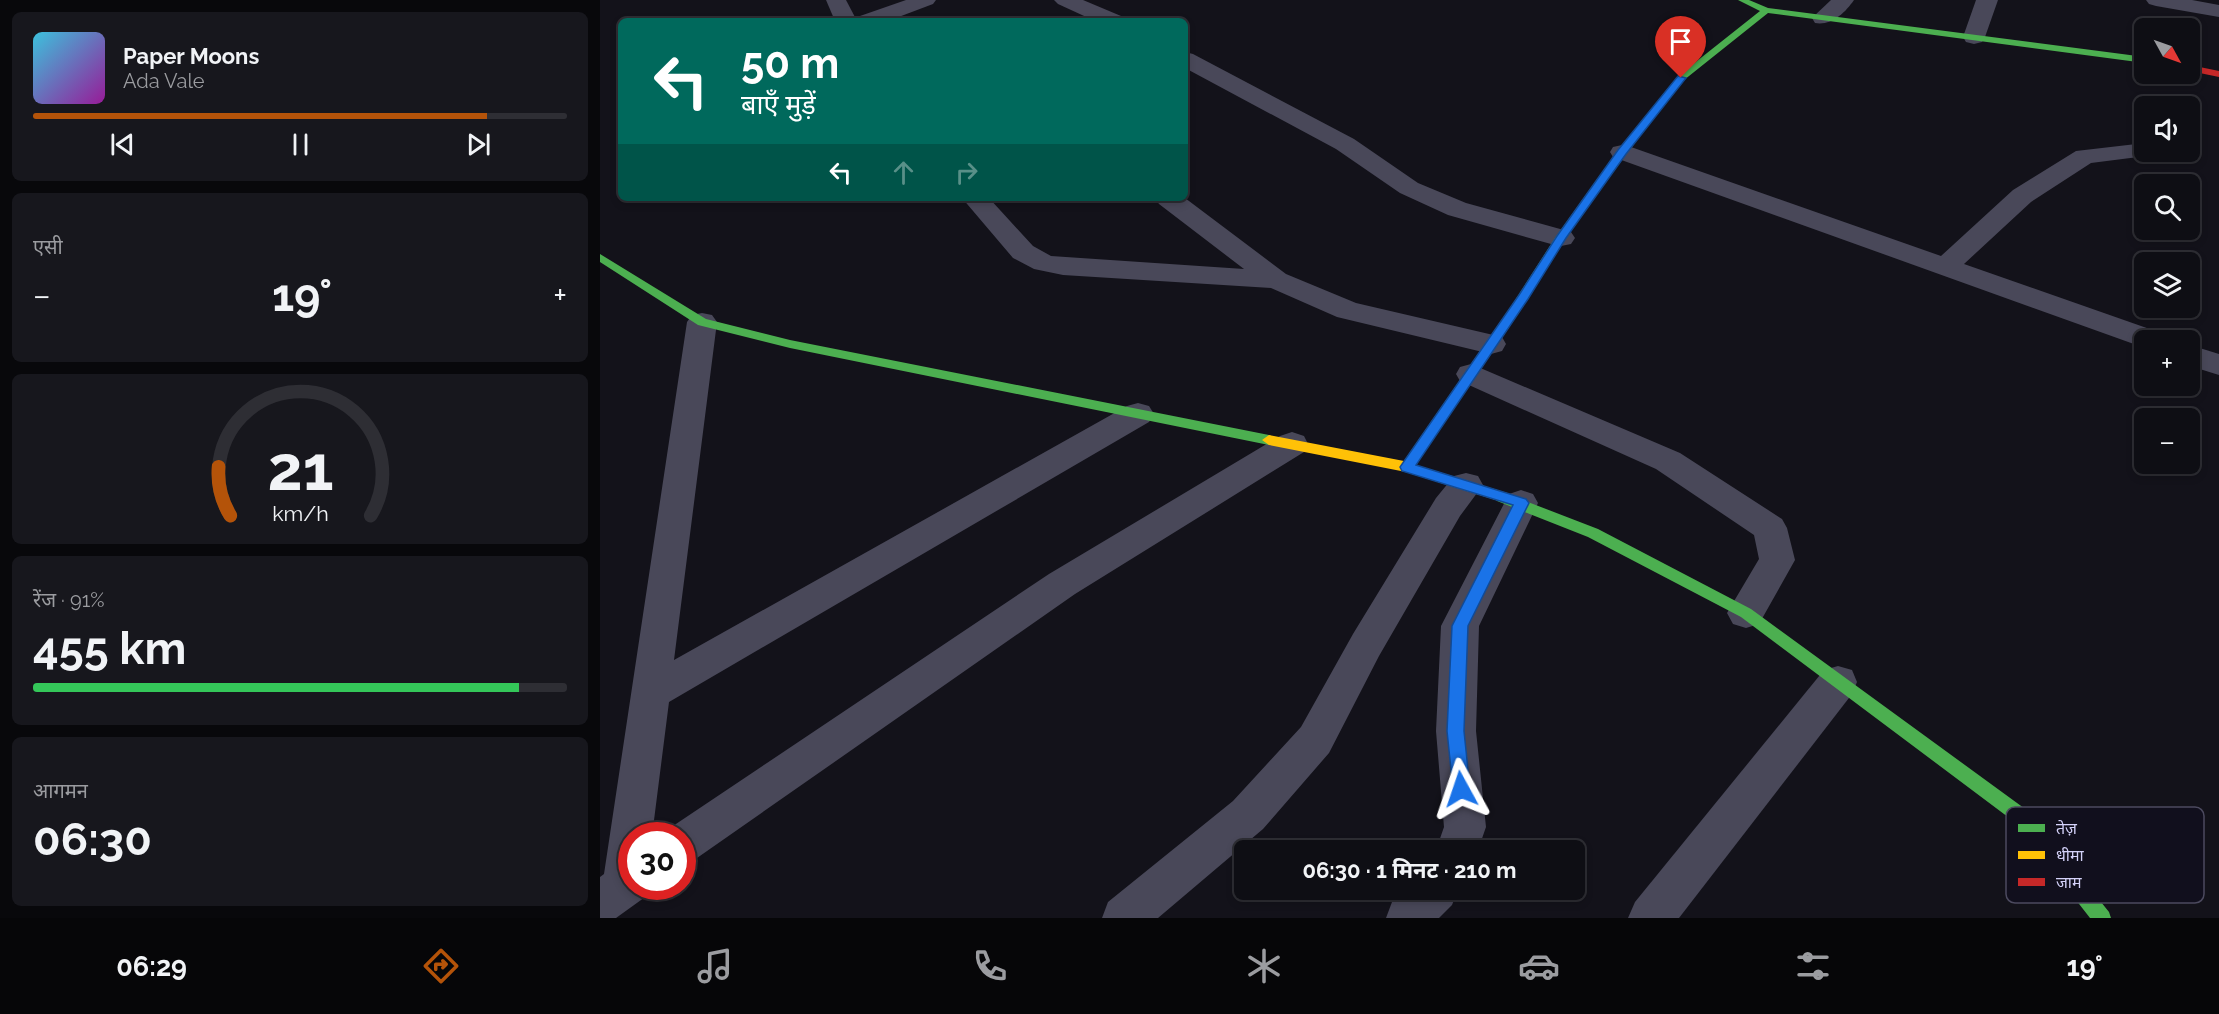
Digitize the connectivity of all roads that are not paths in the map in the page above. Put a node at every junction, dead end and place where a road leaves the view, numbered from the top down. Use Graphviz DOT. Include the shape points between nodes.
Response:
graph roads {
  1 [pos="926,0"];
  2 [pos="1065,0"];
  3 [pos="1742,0"];
  4 [pos="1843,0"];
  5 [pos="1987,0"];
  6 [pos="2156,0"];
  7 [pos="1766,10"];
  8 [pos="2219,11"];
  9 [pos="876,18"];
  10 [pos="1106,18"];
  11 [pos="1823,18"];
  12 [pos="1974,37"];
  13 [pos="2134,59"];
  14 [pos="1188,62"];
  15 [pos="2200,70"];
  16 [pos="2219,74"];
  17 [pos="2134,151"];
  18 [pos="1622,152"];
  19 [pos="978,201"];
  20 [pos="1172,201"];
  21 [pos="1561,238"];
  22 [pos="600,257"];
  23 [pos="1945,267"];
  24 [pos="1276,280"];
  25 [pos="702,321"];
  26 [pos="2134,334"];
  27 [pos="1491,344"];
  28 [pos="2200,358"];
  29 [pos="2219,365"];
  30 [pos="1471,374"];
  31 [pos="1138,414"];
  32 [pos="1292,444"];
  33 [pos="1407,467"];
  34 [pos="1466,485"];
  35 [pos="1521,503"];
  36 [pos="1746,614"];
  37 [pos="1838,682"];
  38 [pos="651,693"];
  39 [pos="2008,807"];
  40 [pos="630,822"];
  41 [pos="696,834"];
  42 [pos="1460,840"];
  43 [pos="1426,900"];
  44 [pos="2090,903"];
  45 [pos="1124,918"];
  46 [pos="1408,918"];
  47 [pos="1651,918"];
  48 [pos="2102,918"];
  1 -- 9 [label="street"];
  2 -- 10 [label="street"];
  3 -- 7 [label="street"];
  4 -- 11 [label="street"];
  5 -- 12 [label="street"];
  6 -- 8 [label="street"];
  7 -- 11 [label="street"];
  7 -- 18 [label="street" via="1681,78"];
  11 -- 12 [label="street"];
  12 -- 13 [label="street"];
  14 -- 21 [label="street" via="1344,144 1409,188 1457,209"];
  15 -- 16 [label="street"];
  17 -- 23 [label="street" via="2085,156 2022,196"];
  18 -- 21 [label="street"];
  18 -- 23 [label="street"];
  19 -- 24 [label="street" via="1023,252 1044,263"];
  20 -- 24 [label="street"];
  21 -- 27 [label="street"];
  22 -- 25 [label="street"];
  23 -- 26 [label="street"];
  24 -- 27 [label="street" via="1347,310"];
  25 -- 31 [label="street" via="790,344"];
  25 -- 38 [label="street"];
  27 -- 30 [label="street"];
  28 -- 29 [label="street"];
  30 -- 33 [label="street"];
  30 -- 36 [label="street" via="1668,461 1770,528 1777,560"];
  31 -- 32 [label="street"];
  31 -- 38 [label="street"];
  32 -- 33 [label="street"];
  32 -- 41 [label="street" via="1062,584"];
  33 -- 34 [label="street"];
  34 -- 35 [label="street"];
  34 -- 45 [label="street" via="1448,507 1383,616 1315,740 1248,815"];
  35 -- 36 [label="street" via="1593,533"];
  35 -- 42 [label="street" via="1460,626 1456,731 1465,827"];
  36 -- 37 [label="street"];
  37 -- 39 [label="street"];
  37 -- 47 [label="street"];
  38 -- 40 [label="street"];
  43 -- 46 [label="street"];
  44 -- 48 [label="street"];
}
